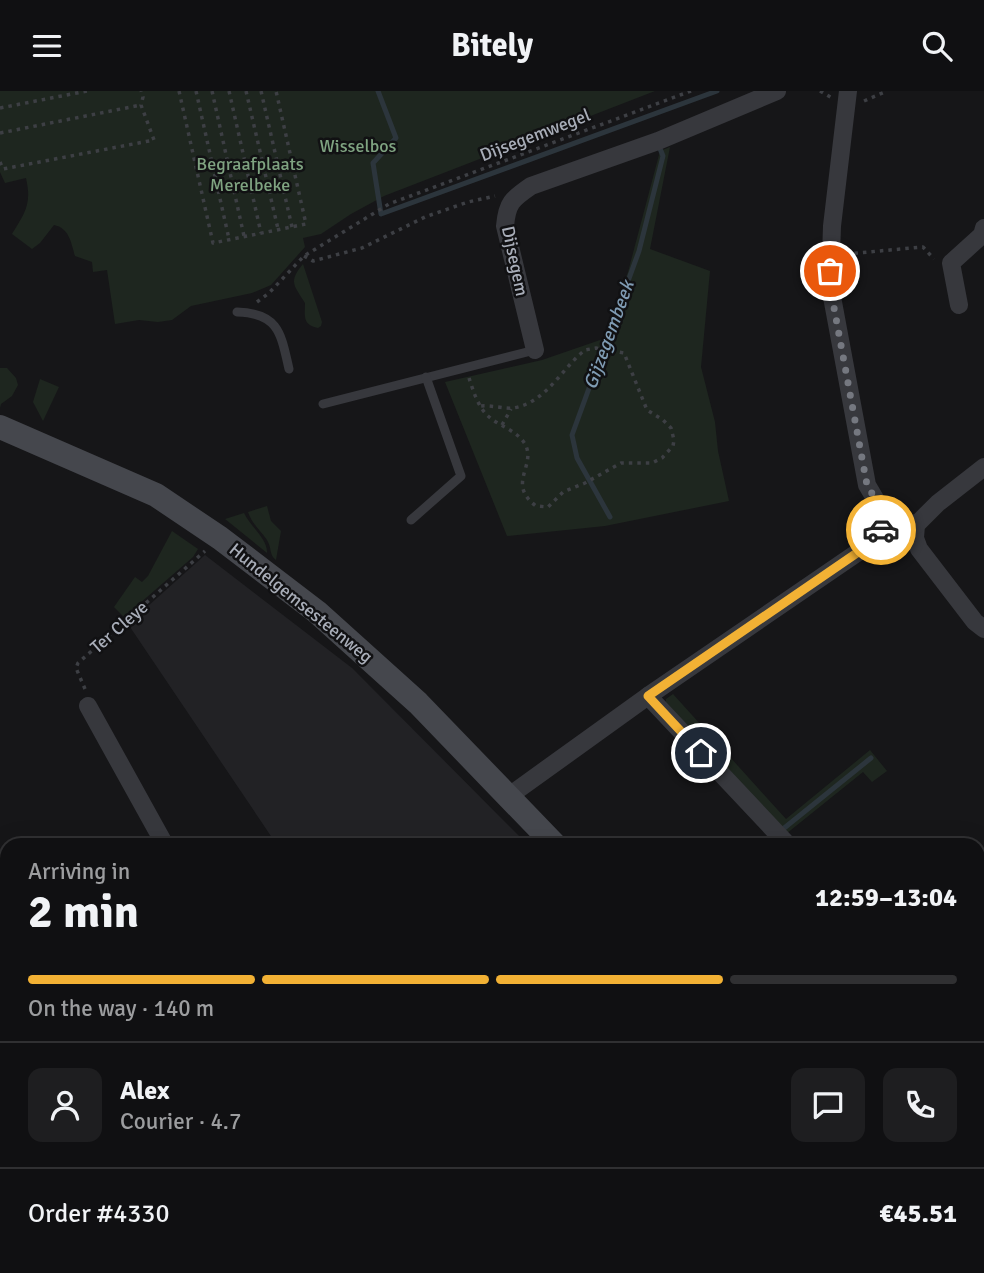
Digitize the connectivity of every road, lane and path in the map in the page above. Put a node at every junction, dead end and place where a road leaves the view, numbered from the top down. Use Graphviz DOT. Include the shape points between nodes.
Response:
graph roads {
  1 [pos="87,91"];
  2 [pos="141,91"];
  3 [pos="181,91"];
  4 [pos="195,91"];
  5 [pos="212,91"];
  6 [pos="229,91"];
  7 [pos="246,91"];
  8 [pos="261,91"];
  9 [pos="276,91"];
  10 [pos="691,91"];
  11 [pos="777,91"];
  12 [pos="848,91"];
  13 [pos="141,105"];
  14 [pos="0,108"];
  15 [pos="0,133"];
  16 [pos="0,162"];
  17 [pos="517,195"];
  18 [pos="292,227"];
  19 [pos="984,228"];
  20 [pos="278,230"];
  21 [pos="261,233"];
  22 [pos="245,237"];
  23 [pos="229,240"];
  24 [pos="830,255"];
  25 [pos="304,256"];
  26 [pos="951,263"];
  27 [pos="959,305"];
  28 [pos="237,312"];
  29 [pos="535,350"];
  30 [pos="465,367"];
  31 [pos="289,369"];
  32 [pos="426,377"];
  33 [pos="323,404"];
  34 [pos="481,406"];
  35 [pos="512,408"];
  36 [pos="502,425"];
  37 [pos="0,426"];
  38 [pos="984,467"];
  39 [pos="884,514"];
  40 [pos="411,520"];
  41 [pos="916,525"];
  42 [pos="220,538"];
  43 [pos="984,629"];
  44 [pos="648,696"];
  45 [pos="88,706"];
  46 [pos="509,796"];
  47 [pos="161,838"];
  48 [pos="548,838"];
  49 [pos="781,838"];
  1 -- 14 [label="path"];
  2 -- 13 [label="path"];
  3 -- 23 [label="path" via="213,243"];
  4 -- 23 [label="path"];
  5 -- 22 [label="path"];
  6 -- 21 [label="path"];
  7 -- 20 [label="path"];
  8 -- 18 [label="path"];
  9 -- 18 [label="path" via="306,224"];
  10 -- 25 [label="path, Dijsegemwegel" via="389,204"];
  11 -- 17 [label="street"];
  12 -- 24 [label="street"];
  13 -- 15 [label="path"];
  13 -- 16 [label="path" via="154,140 4,169"];
  17 -- 25 [label="path" via="495,196 435,213 362,248 313,261"];
  17 -- 29 [label="street, Dijsegem" via="506,207 505,226"];
  18 -- 20 [label="path"];
  19 -- 26 [label="street"];
  20 -- 21 [label="path"];
  21 -- 22 [label="path"];
  22 -- 23 [label="path"];
  24 -- 26 [label="path" via="923,247 943,268"];
  24 -- 39 [label="street" via="830,286 867,485"];
  25 -- 28 [label="path, Dijsegemwegel" via="269,293"];
  26 -- 27 [label="street"];
  28 -- 31 [label="lane" via="259,314 281,333"];
  29 -- 30 [label="lane, Dijsegem"];
  30 -- 32 [label="lane, Dijsegem"];
  30 -- 34 [label="path"];
  32 -- 33 [label="lane, Dijsegem"];
  32 -- 40 [label="lane" via="461,475"];
  34 -- 35 [label="path"];
  34 -- 36 [label="path"];
  35 -- 36 [label="path"];
  35 -- 36 [label="path" via="542,394 585,350 624,353 647,410 671,428 673,446 657,461 621,463 563,492 548,507 536,506 524,492 521,479 528,449"];
  37 -- 42 [label="main road, Hundelgemsesteenweg" via="156,495"];
  38 -- 41 [label="street"];
  39 -- 41 [label="street"];
  39 -- 44 [label="street" via="880,532 870,544"];
  41 -- 43 [label="street" via="919,549"];
  42 -- 45 [label="path, Ter Cleye" via="78,663"];
  42 -- 46 [label="main road, Hundelgemsesteenweg" via="317,612 418,703"];
  44 -- 46 [label="street"];
  44 -- 49 [label="street"];
  45 -- 47 [label="street"];
  46 -- 48 [label="main road, Hundelgemsesteenweg"];
}
